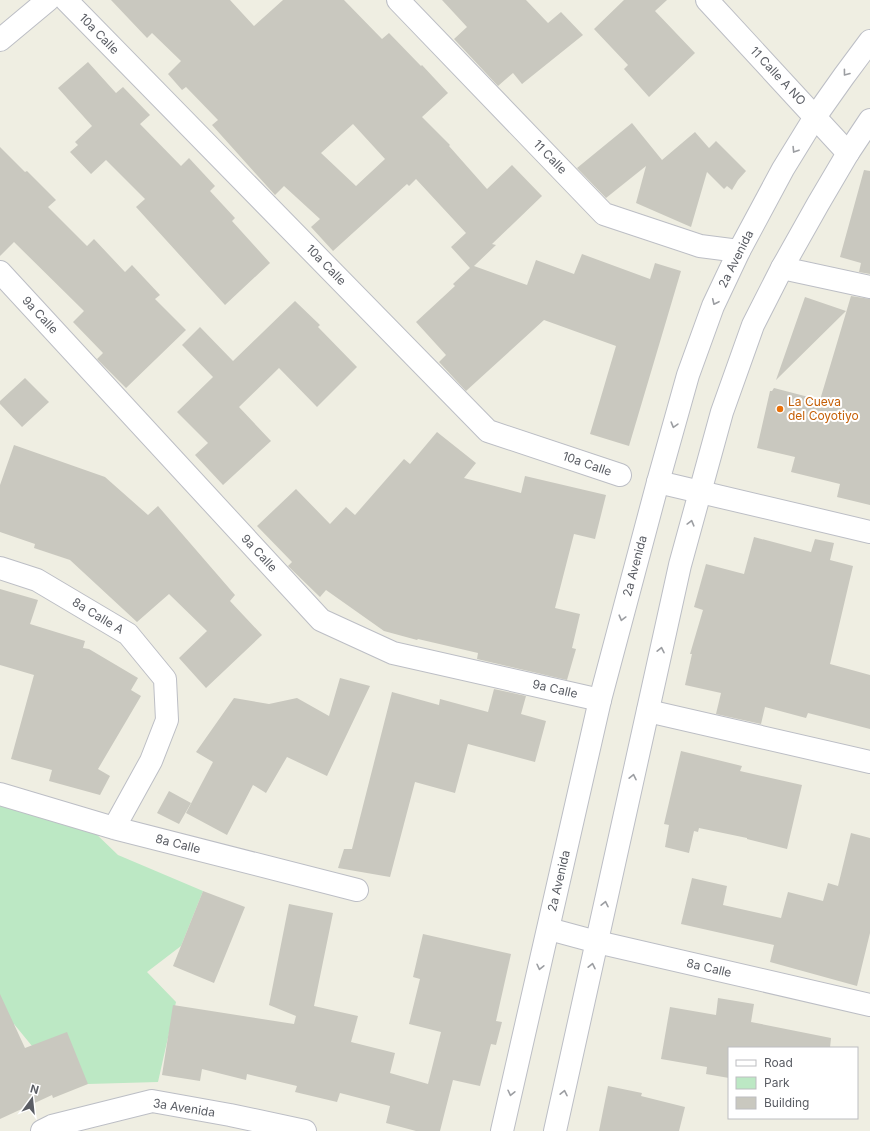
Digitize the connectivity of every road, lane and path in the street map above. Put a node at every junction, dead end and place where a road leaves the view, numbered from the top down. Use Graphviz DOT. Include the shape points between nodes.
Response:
graph roads {
  1 [pos="48,0"];
  2 [pos="66,0"];
  3 [pos="398,0"];
  4 [pos="707,0"];
  5 [pos="0,40"];
  6 [pos="870,42"];
  7 [pos="815,117"];
  8 [pos="870,120"];
  9 [pos="848,153"];
  10 [pos="739,251"];
  11 [pos="782,268"];
  12 [pos="0,272"];
  13 [pos="870,287"];
  14 [pos="620,475"];
  15 [pos="658,482"];
  16 [pos="699,492"];
  17 [pos="870,532"];
  18 [pos="0,568"];
  19 [pos="600,700"];
  20 [pos="648,710"];
  21 [pos="870,762"];
  22 [pos="0,794"];
  23 [pos="114,828"];
  24 [pos="356,890"];
  25 [pos="549,929"];
  26 [pos="597,942"];
  27 [pos="870,1005"];
  28 [pos="42,1131"];
  29 [pos="305,1131"];
  30 [pos="502,1131"];
  31 [pos="555,1131"];
  1 -- 5 [label="street"];
  2 -- 14 [label="street, 10a Calle" via="488,431"];
  3 -- 10 [label="street, 11 Calle" via="604,214 700,246"];
  4 -- 7 [label="street, 11 Calle A NO"];
  6 -- 7 [label="street, 2a Avenida, one-way"];
  7 -- 9 [label="street, 11 Calle A NO"];
  7 -- 10 [label="street, 2a Avenida, one-way" via="783,169"];
  8 -- 9 [label="street"];
  9 -- 11 [label="street"];
  10 -- 15 [label="street, 2a Avenida, one-way" via="713,306 688,375"];
  11 -- 13 [label="street"];
  11 -- 16 [label="street" via="753,325 722,412"];
  12 -- 19 [label="street, 9a Calle" via="321,620 393,653"];
  15 -- 16 [label="street"];
  15 -- 19 [label="street, 2a Avenida, one-way"];
  16 -- 17 [label="street"];
  20 -- 16 [label="street, one-way"];
  18 -- 23 [label="street, 8a Calle A" via="37,580 128,634 165,679 167,720 151,762"];
  19 -- 25 [label="street, 2a Avenida"];
  20 -- 21 [label="street"];
  26 -- 20 [label="street, one-way"];
  22 -- 23 [label="street, 8a Calle"];
  23 -- 24 [label="street, 8a Calle"];
  25 -- 26 [label="street, 8a Calle"];
  25 -- 30 [label="street, 2a Avenida, one-way"];
  26 -- 27 [label="street, 8a Calle"];
  31 -- 26 [label="street, one-way"];
  28 -- 29 [label="street, 3a Avenida" via="52,1126 152,1101"];
}
